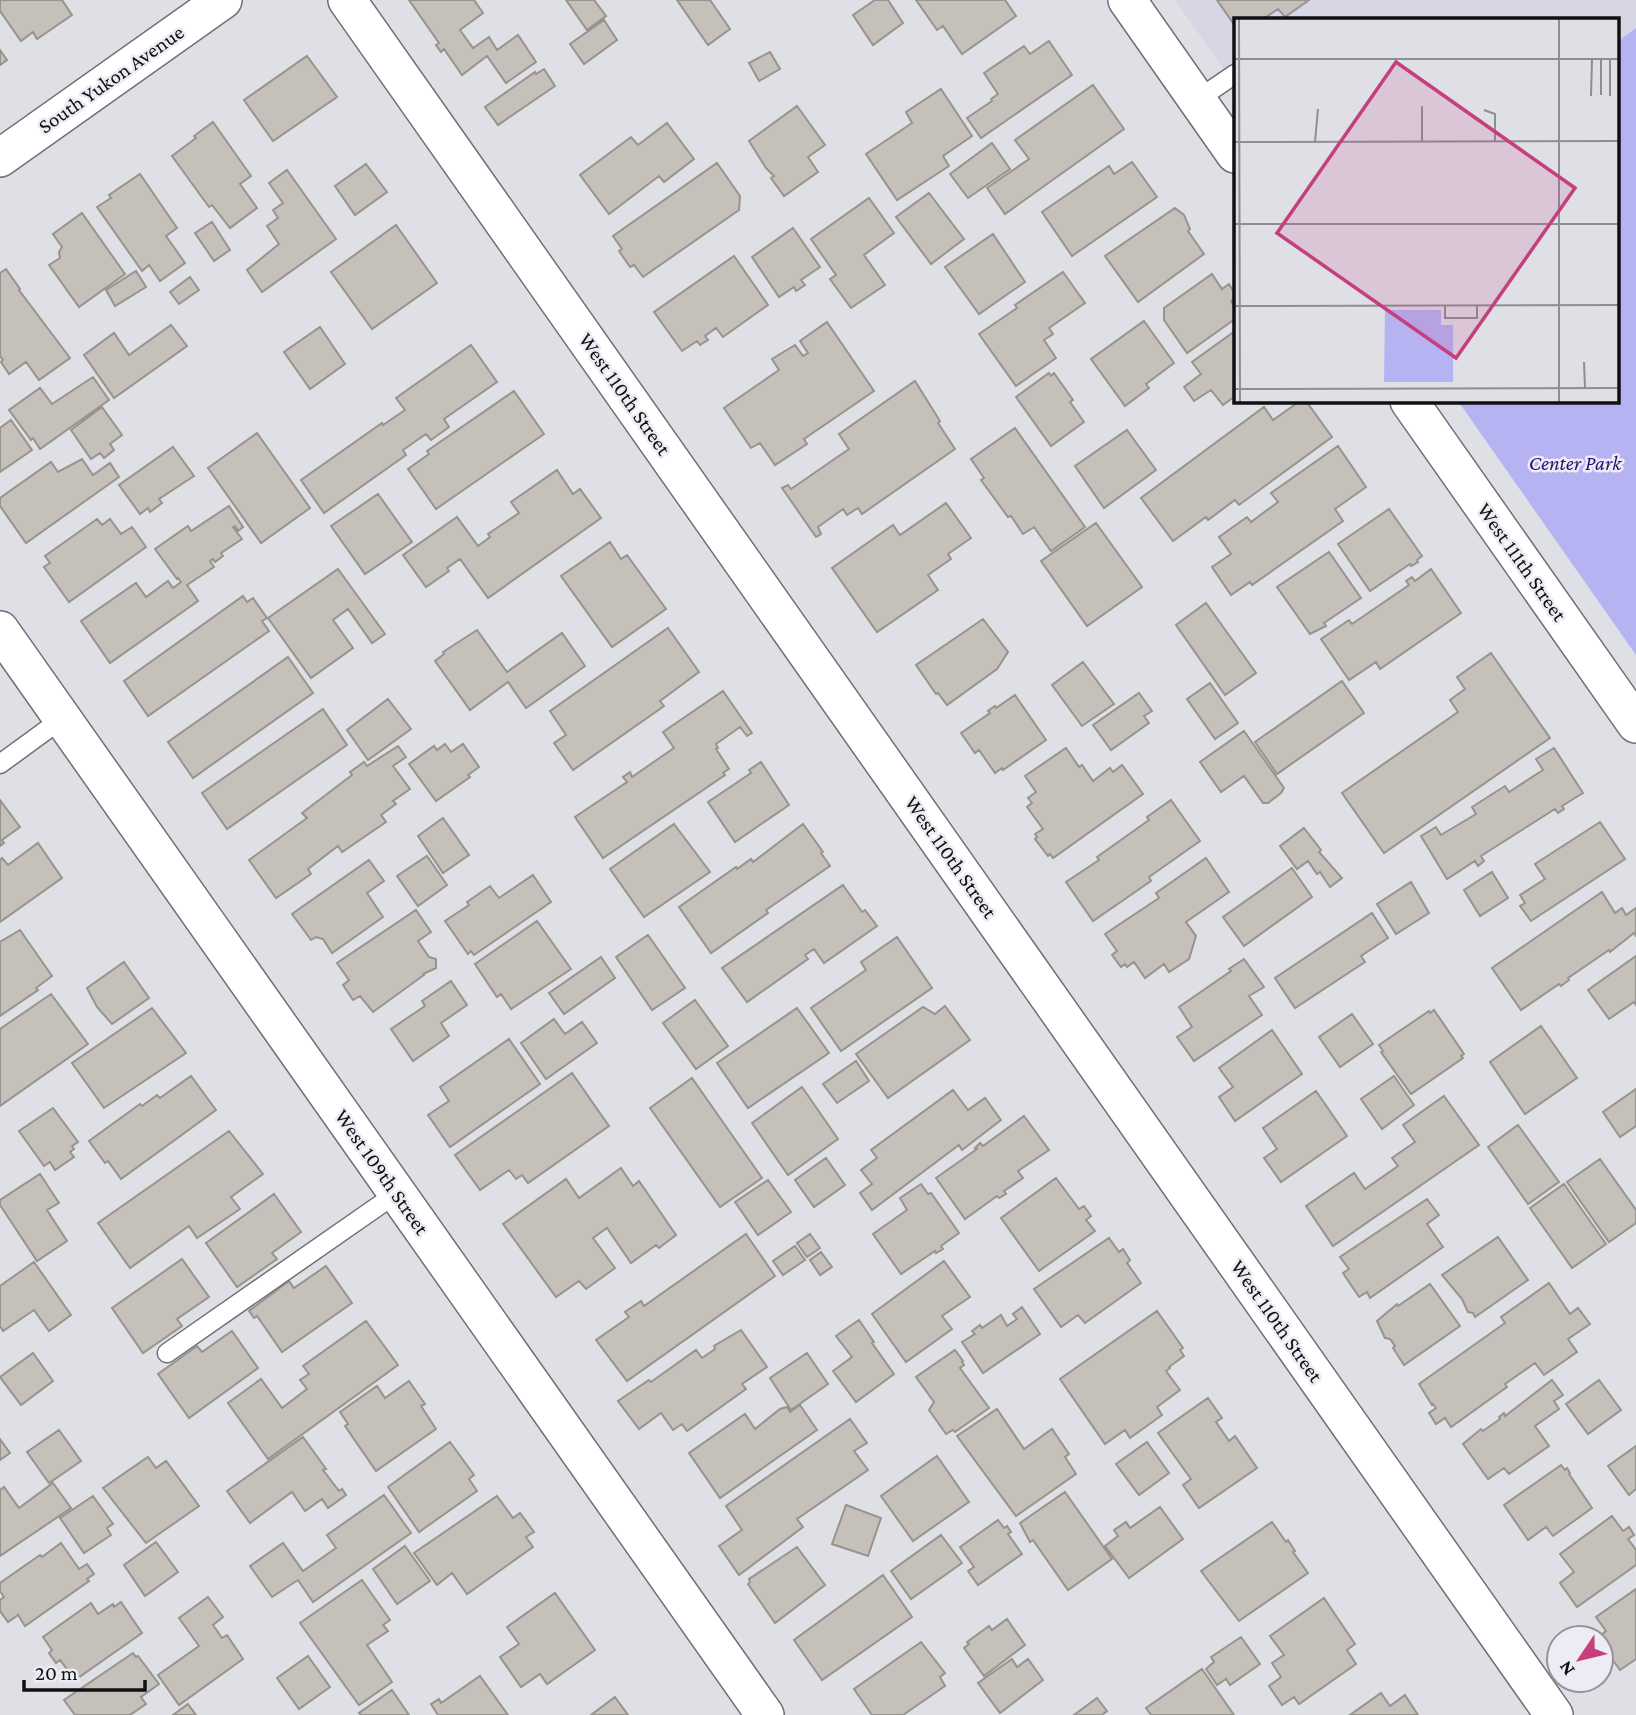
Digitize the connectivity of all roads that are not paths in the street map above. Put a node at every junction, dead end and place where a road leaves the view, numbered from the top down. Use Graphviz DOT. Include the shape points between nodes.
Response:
graph roads {
  1 [pos="223,0"];
  2 [pos="347,0"];
  3 [pos="1127,0"];
  4 [pos="1234,75"];
  5 [pos="1197,100"];
  6 [pos="1234,153"];
  7 [pos="0,158"];
  8 [pos="1410,402"];
  9 [pos="0,630"];
  10 [pos="63,719"];
  11 [pos="1636,724"];
  12 [pos="0,764"];
  13 [pos="397,1193"];
  14 [pos="167,1353"];
  15 [pos="765,1715"];
  16 [pos="1554,1715"];
  1 -- 7 [label="street, South Yukon Avenue"];
  2 -- 16 [label="street, West 110th Street"];
  3 -- 5 [label="street"];
  4 -- 5 [label="lane"];
  5 -- 6 [label="street"];
  8 -- 11 [label="street, West 111th Street"];
  9 -- 10 [label="street, West 109th Street"];
  10 -- 12 [label="lane"];
  10 -- 13 [label="street, West 109th Street"];
  13 -- 14 [label="lane"];
  13 -- 15 [label="street, West 109th Street"];
}
